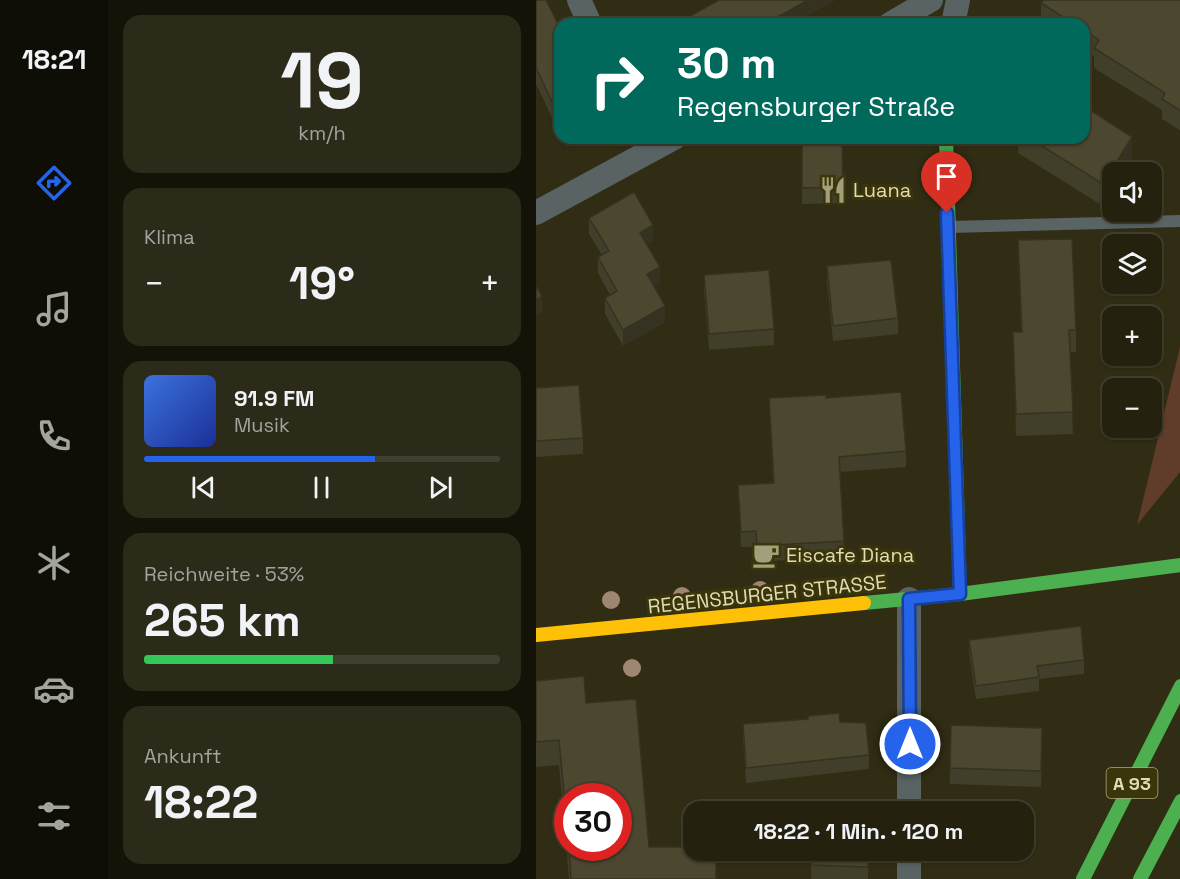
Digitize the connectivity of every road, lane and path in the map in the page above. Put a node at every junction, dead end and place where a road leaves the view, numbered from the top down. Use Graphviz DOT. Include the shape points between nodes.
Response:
graph roads {
  1 [pos="579,0"];
  2 [pos="931,0"];
  3 [pos="958,0"];
  4 [pos="587,18"];
  5 [pos="900,18"];
  6 [pos="954,18"];
  7 [pos="646,144"];
  8 [pos="946,144"];
  9 [pos="536,213"];
  10 [pos="1181,221"];
  11 [pos="948,227"];
  12 [pos="1181,565"];
  13 [pos="960,594"];
  14 [pos="909,599"];
  15 [pos="536,635"];
  16 [pos="1181,686"];
  17 [pos="909,801"];
  18 [pos="1181,801"];
  19 [pos="909,861"];
  20 [pos="909,879"];
  21 [pos="1083,879"];
  22 [pos="1140,879"];
  1 -- 4 [label="street"];
  2 -- 5 [label="street"];
  3 -- 6 [label="street"];
  7 -- 9 [label="street"];
  8 -- 11 [label="main road"];
  10 -- 11 [label="lane"];
  11 -- 13 [label="main road"];
  12 -- 13 [label="main road, REGENSBURGER STRASSE"];
  13 -- 14 [label="main road, REGENSBURGER STRASSE"];
  14 -- 15 [label="main road, REGENSBURGER STRASSE"];
  14 -- 17 [label="street"];
  16 -- 21 [label="main road, A 93"];
  18 -- 22 [label="main road, A 93"];
  19 -- 20 [label="street"];
}
